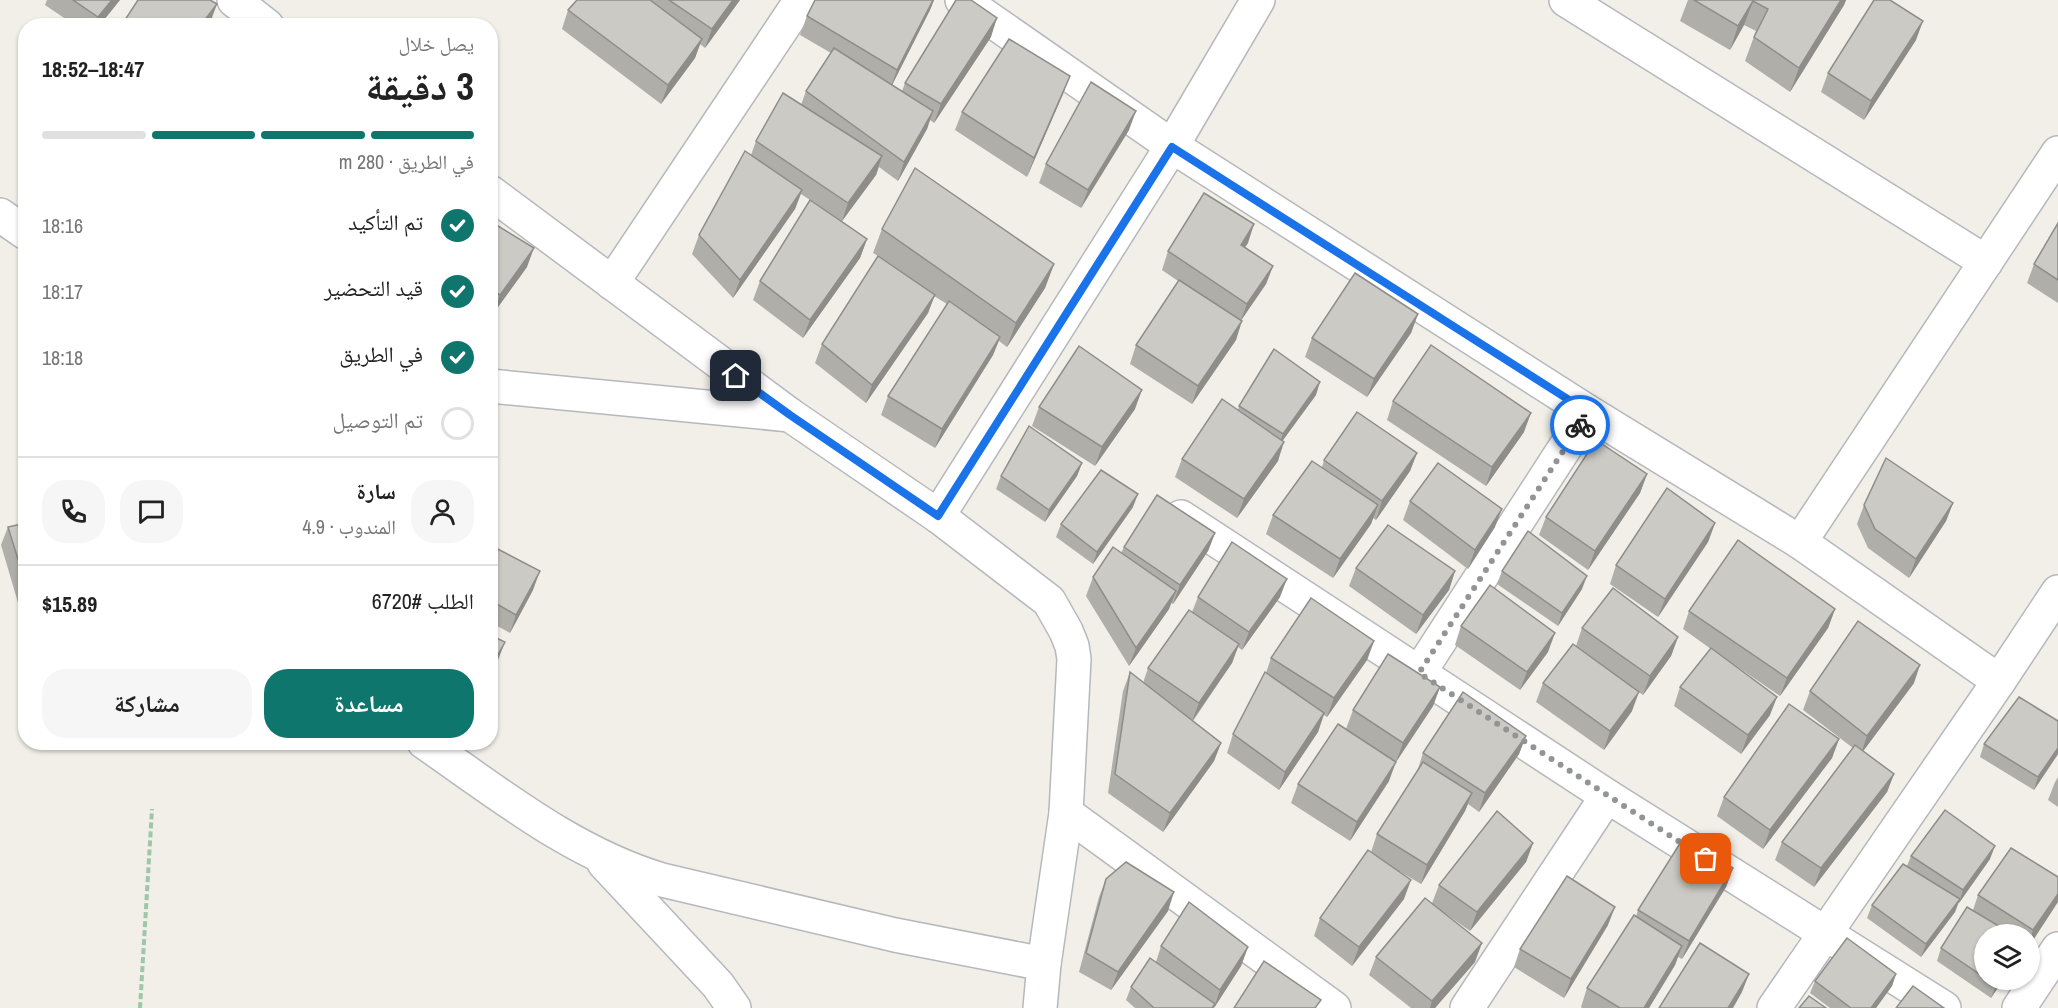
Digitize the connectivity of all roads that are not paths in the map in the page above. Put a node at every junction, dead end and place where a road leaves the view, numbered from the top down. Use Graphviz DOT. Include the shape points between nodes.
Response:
graph roads {
  1 [pos="234,0"];
  2 [pos="801,0"];
  3 [pos="962,0"];
  4 [pos="1258,0"];
  5 [pos="1566,0"];
  6 [pos="257,18"];
  7 [pos="1172,147"];
  8 [pos="2058,153"];
  9 [pos="498,198"];
  10 [pos="0,215"];
  11 [pos="18,227"];
  12 [pos="1986,262"];
  13 [pos="612,283"];
  14 [pos="498,387"];
  15 [pos="1588,412"];
  16 [pos="790,415"];
  17 [pos="938,516"];
  18 [pos="1181,517"];
  19 [pos="1800,542"];
  20 [pos="2058,592"];
  21 [pos="1419,673"];
  22 [pos="1999,681"];
  23 [pos="436,750"];
  24 [pos="1607,796"];
  25 [pos="1066,813"];
  26 [pos="597,855"];
  27 [pos="1826,934"];
  28 [pos="2058,949"];
  29 [pos="1044,964"];
  30 [pos="734,1008"];
  31 [pos="1040,1008"];
  32 [pos="1334,1008"];
  33 [pos="1467,1008"];
  34 [pos="1774,1008"];
  35 [pos="1944,1008"];
  36 [pos="2019,1008"];
  1 -- 6 [label="street"];
  2 -- 13 [label="street"];
  3 -- 7 [label="street"];
  4 -- 7 [label="street"];
  5 -- 12 [label="street"];
  7 -- 15 [label="street"];
  7 -- 17 [label="street"];
  8 -- 12 [label="street"];
  9 -- 13 [label="street"];
  10 -- 11 [label="street"];
  12 -- 19 [label="street"];
  13 -- 16 [label="street"];
  14 -- 16 [label="street"];
  15 -- 19 [label="street"];
  15 -- 21 [label="street"];
  16 -- 17 [label="street"];
  17 -- 25 [label="street" via="1049,601 1066,631 1074,659"];
  18 -- 21 [label="street"];
  19 -- 22 [label="street"];
  20 -- 22 [label="street"];
  21 -- 24 [label="street"];
  22 -- 27 [label="street"];
  23 -- 26 [label="street"];
  24 -- 27 [label="street"];
  24 -- 33 [label="street"];
  25 -- 29 [label="street"];
  25 -- 32 [label="street"];
  26 -- 29 [label="street" via="662,880"];
  26 -- 30 [label="street" via="718,985"];
  27 -- 34 [label="street"];
  27 -- 35 [label="street"];
  28 -- 36 [label="street"];
  29 -- 31 [label="street"];
}
